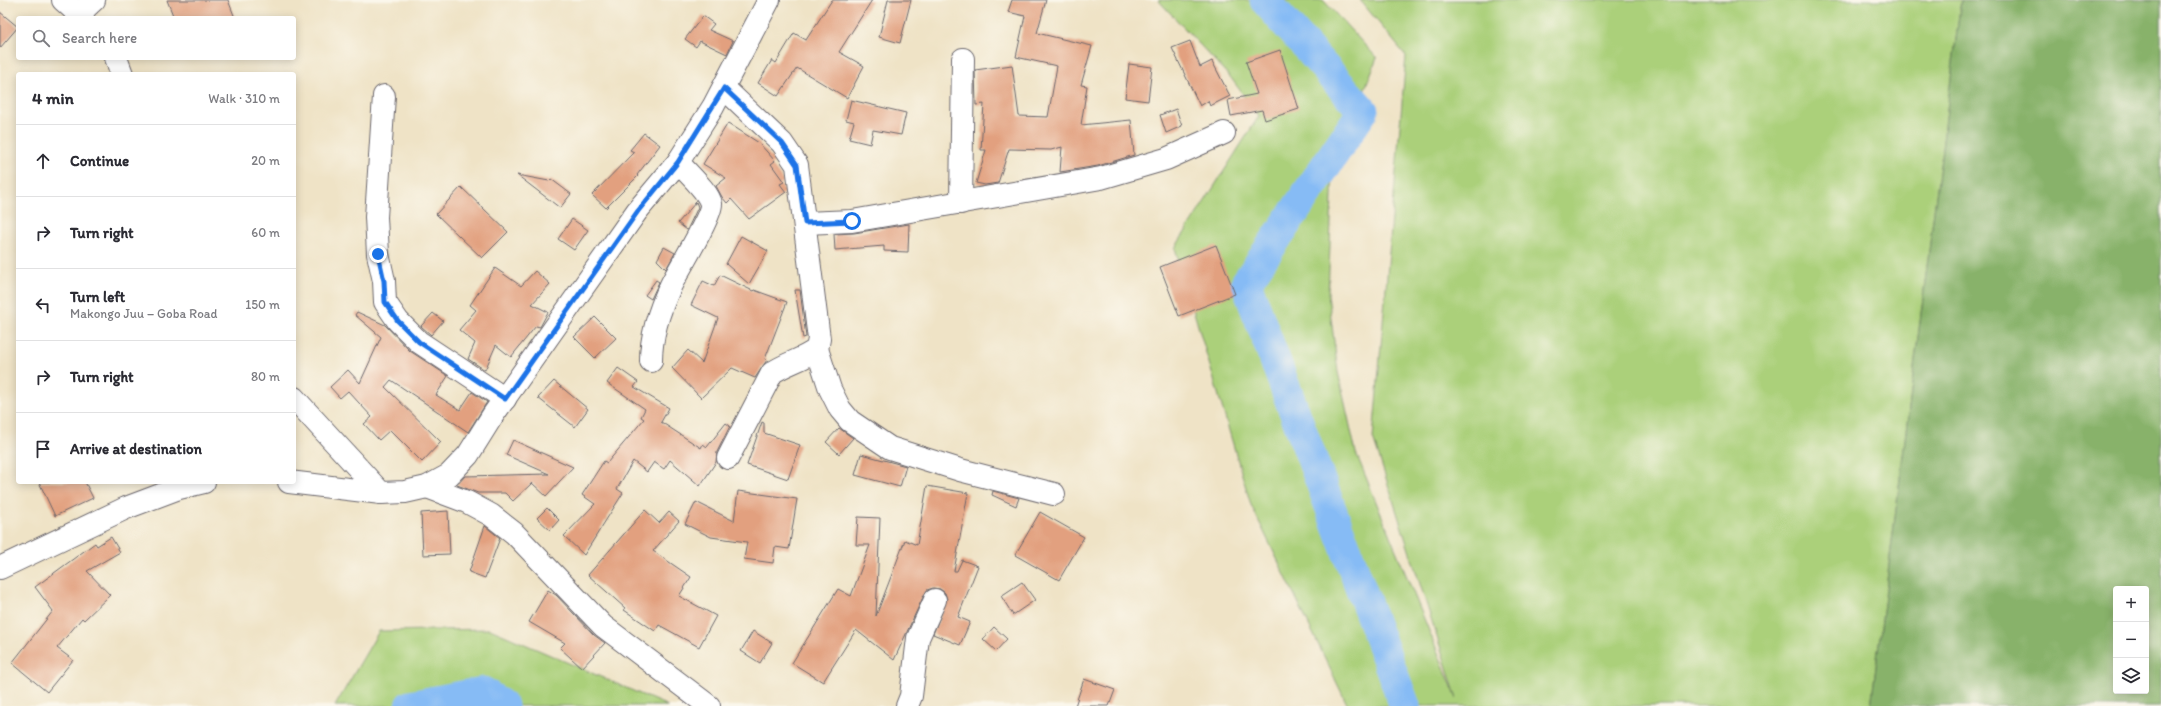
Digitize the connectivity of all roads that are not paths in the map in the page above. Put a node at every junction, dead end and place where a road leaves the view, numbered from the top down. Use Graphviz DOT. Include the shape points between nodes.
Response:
graph roads {
  1 [pos="64,0"];
  2 [pos="769,0"];
  3 [pos="86,11"];
  4 [pos="963,59"];
  5 [pos="117,60"];
  6 [pos="121,72"];
  7 [pos="724,88"];
  8 [pos="384,96"];
  9 [pos="1224,133"];
  10 [pos="678,162"];
  11 [pos="961,203"];
  12 [pos="805,223"];
  13 [pos="817,349"];
  14 [pos="651,361"];
  15 [pos="505,399"];
  16 [pos="296,400"];
  17 [pos="728,458"];
  18 [pos="296,483"];
  19 [pos="196,484"];
  20 [pos="428,486"];
  21 [pos="380,493"];
  22 [pos="1054,494"];
  23 [pos="0,568"];
  24 [pos="935,600"];
  25 [pos="709,706"];
  26 [pos="907,706"];
  1 -- 3 [label="street"];
  2 -- 7 [label="street"];
  4 -- 11 [label="street"];
  5 -- 6 [label="street"];
  7 -- 10 [label="street"];
  7 -- 12 [label="street" via="782,143 797,165"];
  8 -- 15 [label="street" via="376,217 385,302 398,321 419,342"];
  9 -- 11 [label="street" via="1166,159 1101,178"];
  10 -- 14 [label="street" via="709,198 711,210 686,254 658,316 651,341"];
  10 -- 15 [label="street" via="638,211"];
  11 -- 12 [label="street" via="852,221"];
  12 -- 13 [label="street" via="819,339"];
  13 -- 17 [label="street" via="772,373"];
  13 -- 22 [label="street" via="830,389 840,409 850,421 890,448 960,470"];
  15 -- 20 [label="street" via="468,454 449,475"];
  16 -- 21 [label="street"];
  18 -- 21 [label="street"];
  19 -- 23 [label="street" via="126,508"];
  20 -- 21 [label="street" via="405,492"];
  20 -- 25 [label="street" via="467,502 514,533 602,626"];
  24 -- 26 [label="street" via="918,638 911,696"];
}
